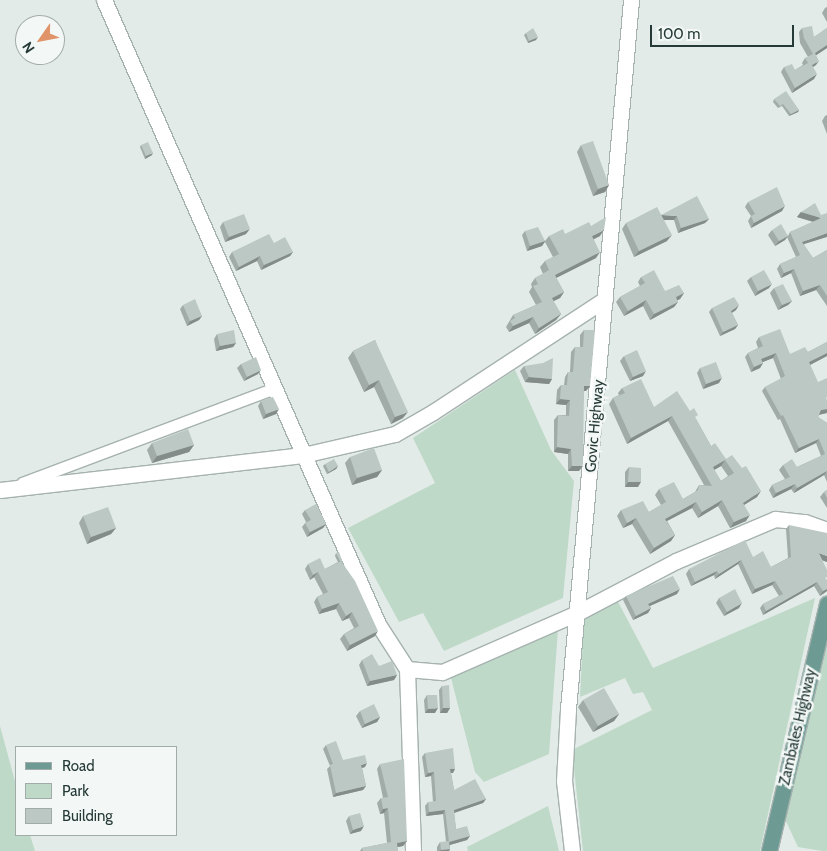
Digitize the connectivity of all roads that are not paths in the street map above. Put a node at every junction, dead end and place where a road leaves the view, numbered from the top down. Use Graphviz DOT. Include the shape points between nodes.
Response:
graph roads {
  1 [pos="104,0"];
  2 [pos="631,0"];
  3 [pos="605,300"];
  4 [pos="275,388"];
  5 [pos="303,454"];
  6 [pos="3,489"];
  7 [pos="827,530"];
  8 [pos="827,604"];
  9 [pos="577,613"];
  10 [pos="407,669"];
  11 [pos="413,851"];
  12 [pos="572,851"];
  13 [pos="769,851"];
  1 -- 4 [label="street"];
  2 -- 3 [label="street, Govic Highway"];
  3 -- 5 [label="street" via="395,434"];
  3 -- 9 [label="street, Govic Highway"];
  4 -- 5 [label="street"];
  4 -- 6 [label="street"];
  5 -- 6 [label="street"];
  5 -- 10 [label="street" via="378,624"];
  7 -- 9 [label="street" via="805,522 775,519 676,562"];
  8 -- 13 [label="main road, Zambales Highway"];
  9 -- 10 [label="street" via="442,672"];
  9 -- 12 [label="street, Govic Highway" via="564,764"];
  10 -- 11 [label="street"];
}
